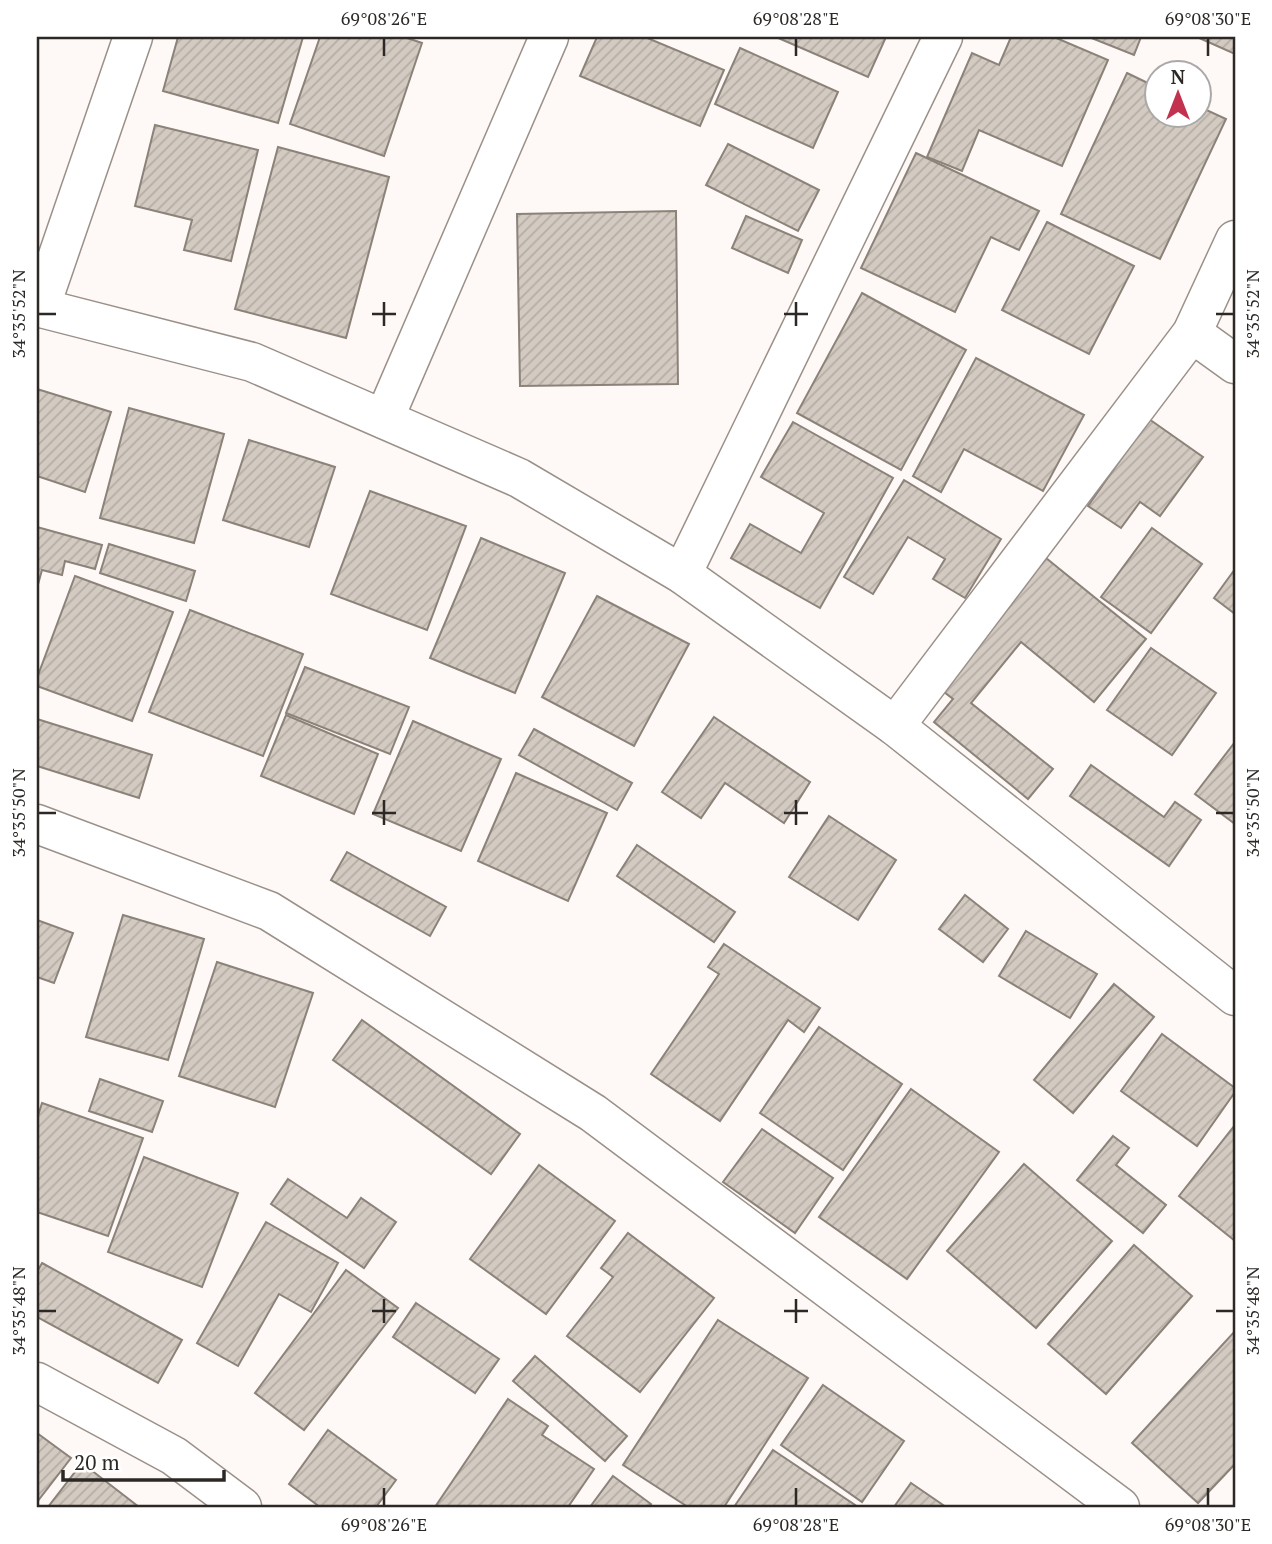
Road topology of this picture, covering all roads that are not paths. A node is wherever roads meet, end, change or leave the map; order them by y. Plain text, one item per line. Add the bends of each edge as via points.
1 (133, 37) edge
2 (549, 37) edge
3 (943, 37) edge
4 (1235, 240) edge
5 (38, 307) edge
6 (1192, 333) junction
7 (1235, 364) edge
8 (384, 419) junction
9 (682, 574) junction
10 (895, 726) junction
11 (37, 824) edge
12 (1235, 996) edge
13 (37, 1382) edge
14 (242, 1507) edge
15 (1120, 1507) edge

1 - 5 street
2 - 8 street
3 - 9 street
4 - 6 street
5 - 8 street via 252,362
6 - 7 street
6 - 10 street
8 - 9 street via 519,478
9 - 10 street
10 - 12 street
11 - 15 street via 269,911 593,1112
13 - 14 street via 174,1456

